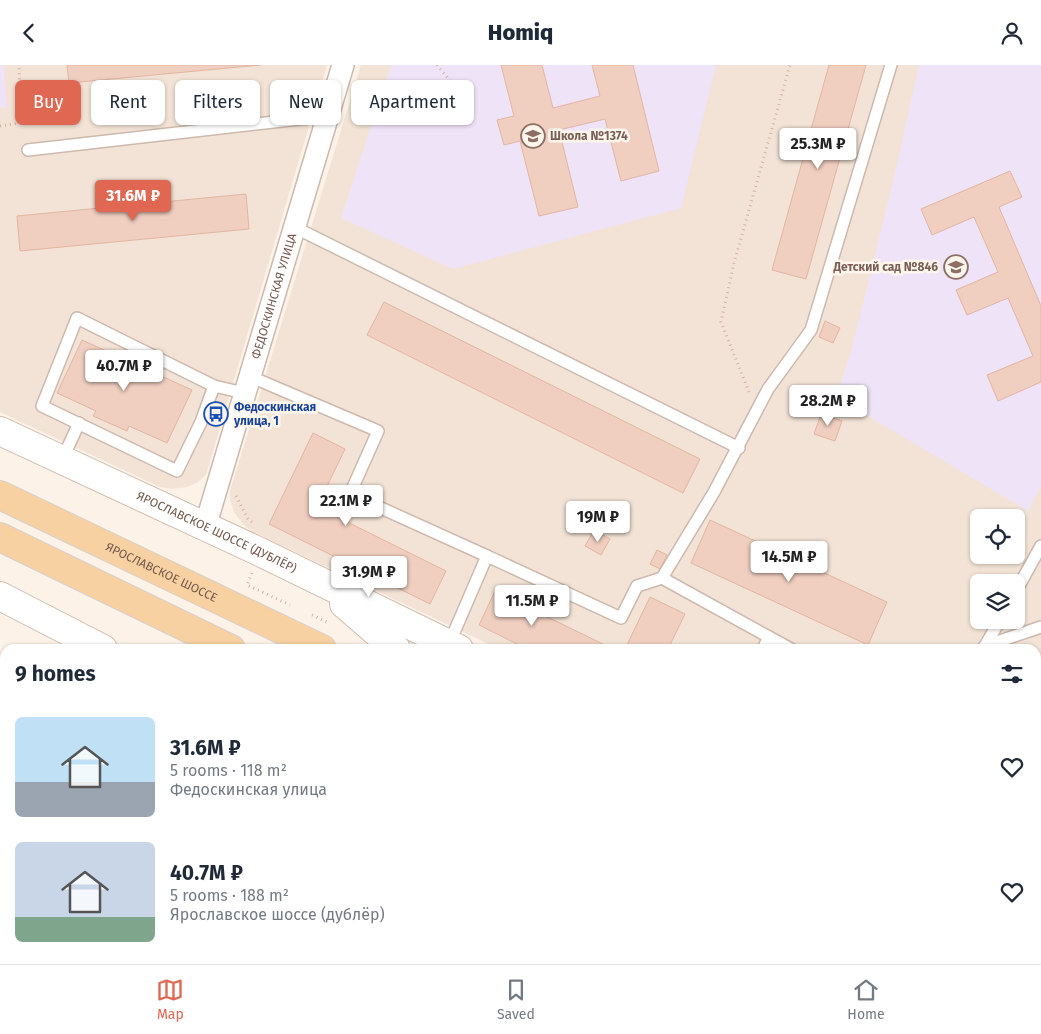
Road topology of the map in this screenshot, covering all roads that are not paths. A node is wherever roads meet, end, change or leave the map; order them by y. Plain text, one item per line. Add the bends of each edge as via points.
1 (343, 65) edge
2 (891, 65) edge
3 (338, 80) edge
4 (270, 122) edge
5 (324, 125) edge
6 (28, 150) dead end
7 (294, 227) junction
8 (247, 384) junction
9 (214, 386) junction
10 (79, 423) junction
11 (0, 431) edge
12 (738, 448) junction
13 (62, 461) junction
14 (0, 495) edge
15 (205, 527) junction
16 (0, 537) edge
17 (1041, 546) edge
18 (487, 556) junction
19 (1025, 575) edge
20 (662, 578) junction
21 (315, 580) junction
22 (0, 595) edge
23 (1041, 627) edge
24 (994, 629) edge
25 (769, 637) junction
26 (93, 644) edge
27 (221, 644) edge
28 (312, 644) edge
29 (390, 644) edge
30 (450, 644) edge
31 (455, 644) edge
32 (766, 644) edge
33 (782, 644) edge
34 (985, 644) edge
35 (992, 644) edge

1 - 3 street, ФЕДОСКИНСКАЯ УЛИЦА
2 - 12 lane via 811,330 768,389
4 - 6 lane
5 - 7 street, ФЕДОСКИНСКАЯ УЛИЦА
7 - 8 street, ФЕДОСКИНСКАЯ УЛИЦА
7 - 12 lane
8 - 9 lane
8 - 15 street, ФЕДОСКИНСКАЯ УЛИЦА
8 - 18 lane via 378,431 350,494
9 - 10 lane via 177,471
9 - 10 lane via 77,319 42,406
10 - 13 lane
11 - 13 street, ЯРОСЛАВСКОЕ ШОССЕ (ДУБЛЁР)
12 - 20 lane
13 - 15 street, ЯРОСЛАВСКОЕ ШОССЕ (ДУБЛЁР)
14 - 28 main road, ЯРОСЛАВСКОЕ ШОССЕ
15 - 21 street, ЯРОСЛАВСКОЕ ШОССЕ (ДУБЛЁР)
16 - 27 main road
17 - 19 lane
18 - 20 lane via 621,618 637,586
18 - 31 lane
20 - 25 lane
21 - 29 street
21 - 30 street, ЯРОСЛАВСКОЕ ШОССЕ (ДУБЛЁР)
22 - 26 street
23 - 35 lane
24 - 34 lane
25 - 32 lane
25 - 33 lane

